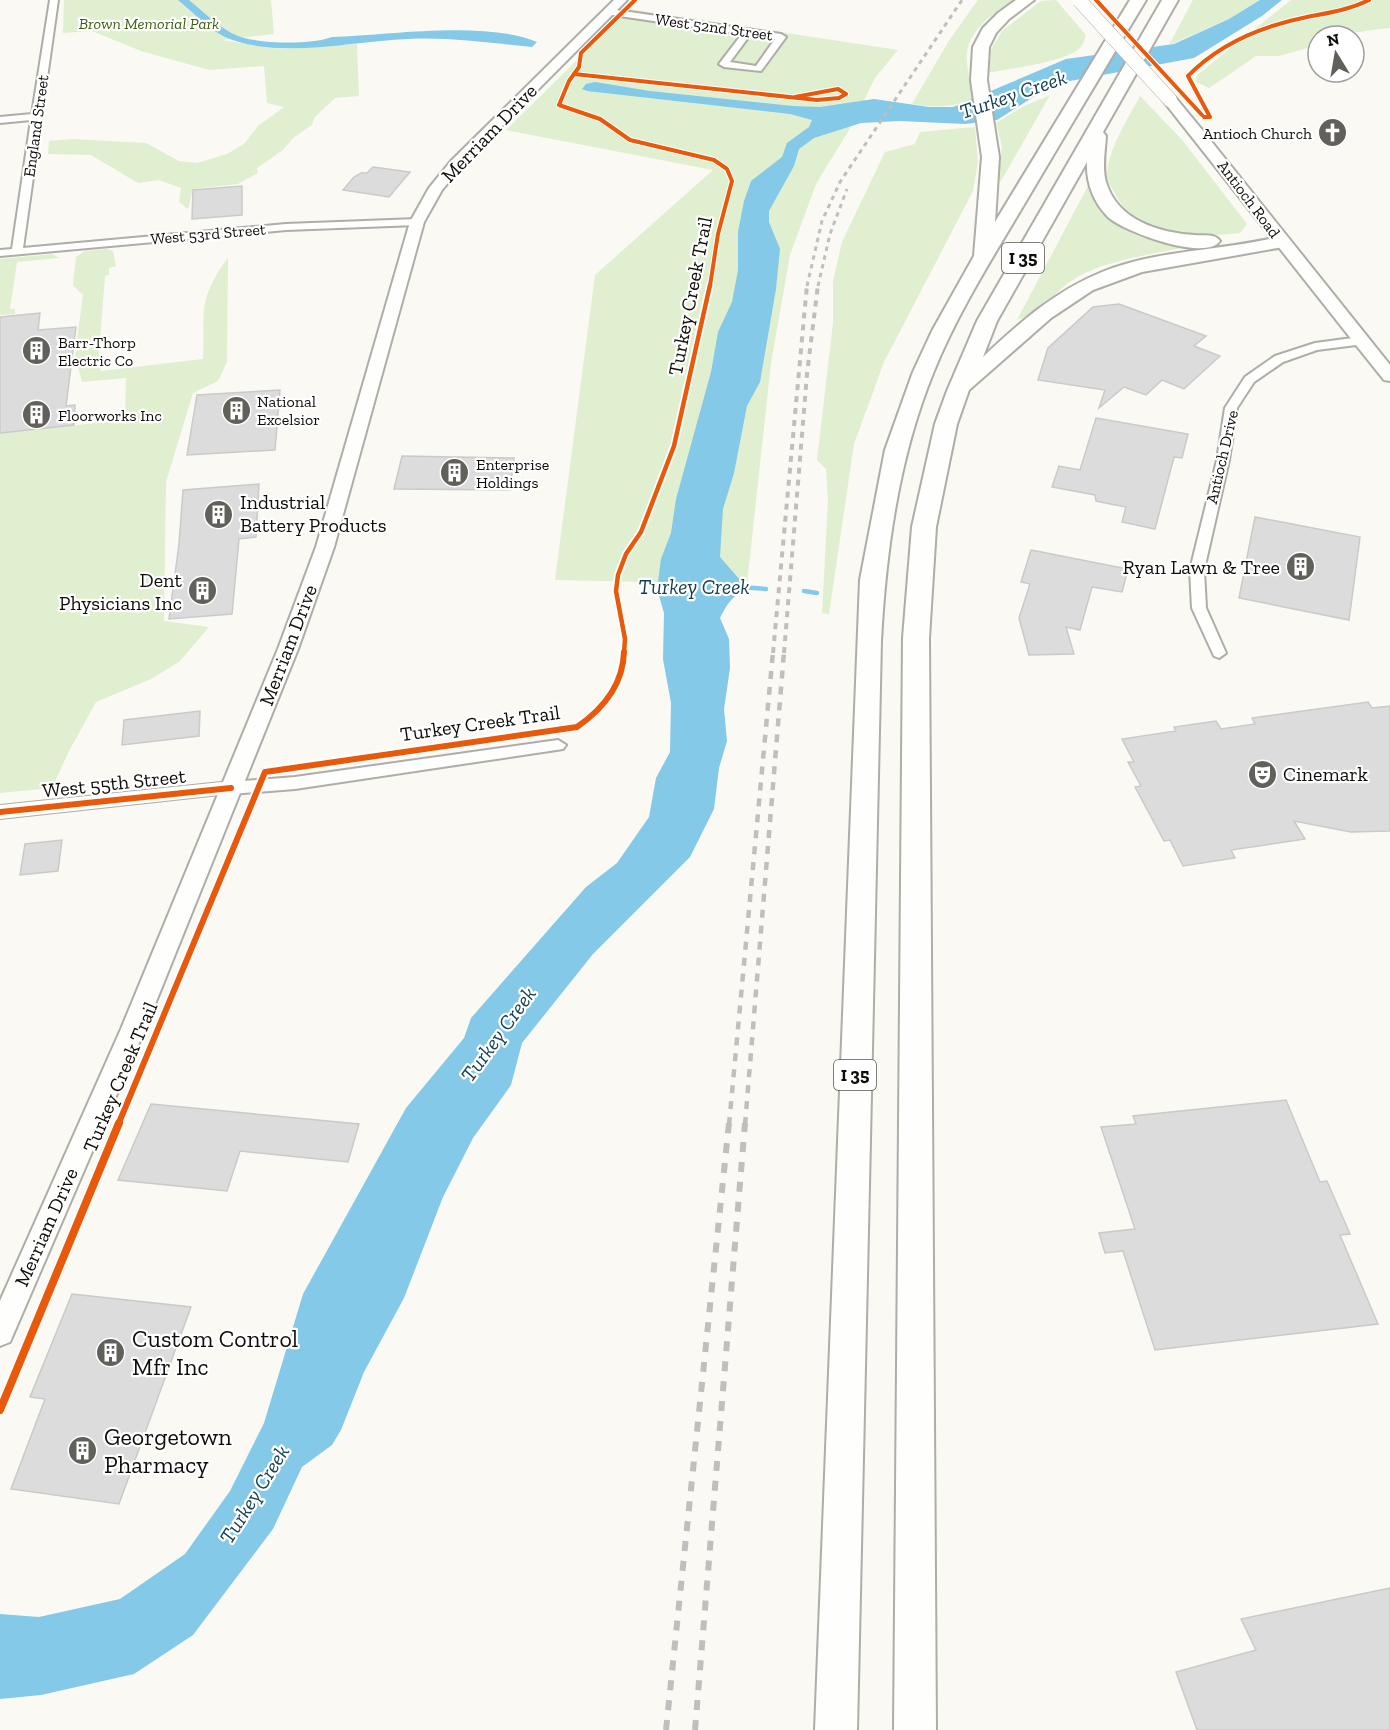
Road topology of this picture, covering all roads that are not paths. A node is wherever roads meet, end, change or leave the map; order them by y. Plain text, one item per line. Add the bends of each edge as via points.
1 (54, 0) edge
2 (621, 0) edge
3 (1026, 0) edge
4 (1079, 0) edge
5 (1138, 0) edge
6 (1170, 0) edge
7 (609, 12) junction
8 (748, 32) junction
9 (37, 117) junction
10 (0, 120) edge
11 (1098, 130) junction
12 (417, 222) junction
13 (1282, 242) junction
14 (17, 252) junction
15 (0, 253) edge
16 (982, 259) junction
17 (1360, 341) junction
18 (1390, 376) edge
19 (958, 391) junction
20 (1219, 652) dead end
21 (558, 745) dead end
22 (231, 789) junction
23 (0, 812) edge
24 (0, 1333) edge
25 (836, 1730) edge
26 (915, 1730) edge

1 - 9 street, England Street
2 - 7 main road, Merriam Drive
3 - 16 highway via 1001,17 979,50 977,69 990,158
4 - 13 main road, Antioch Road, bridge via 1222,161
5 - 16 highway, I 35
6 - 11 highway, I 35 via 1115,93
7 - 8 street, West 52nd Street
7 - 12 main road, Merriam Drive via 456,164 436,188
8 - 8 street, West 52nd Street via 724,64 758,69 781,37
9 - 10 street
9 - 14 street, England Street
11 - 13 highway via 1098,184 1109,205 1128,222 1174,240 1252,238
11 - 19 highway, I 35 via 987,321
12 - 14 street, West 53rd Street via 286,227
12 - 22 main road, Merriam Drive via 325,547
13 - 17 main road, Antioch Road
13 - 19 highway via 1137,267 1089,284 1059,300
14 - 15 street, West 53rd Street
16 - 25 highway, I 35 via 942,331 903,423 872,580
17 - 18 main road, Antioch Road
17 - 20 street, Antioch Drive via 1315,347 1279,360 1249,380 1231,408 1197,570 1199,608
19 - 26 highway, I 35 via 939,452 924,527 916,627
21 - 22 street, West 55th Street
22 - 23 street, West 55th Street
22 - 24 main road, Merriam Drive via 133,1029

